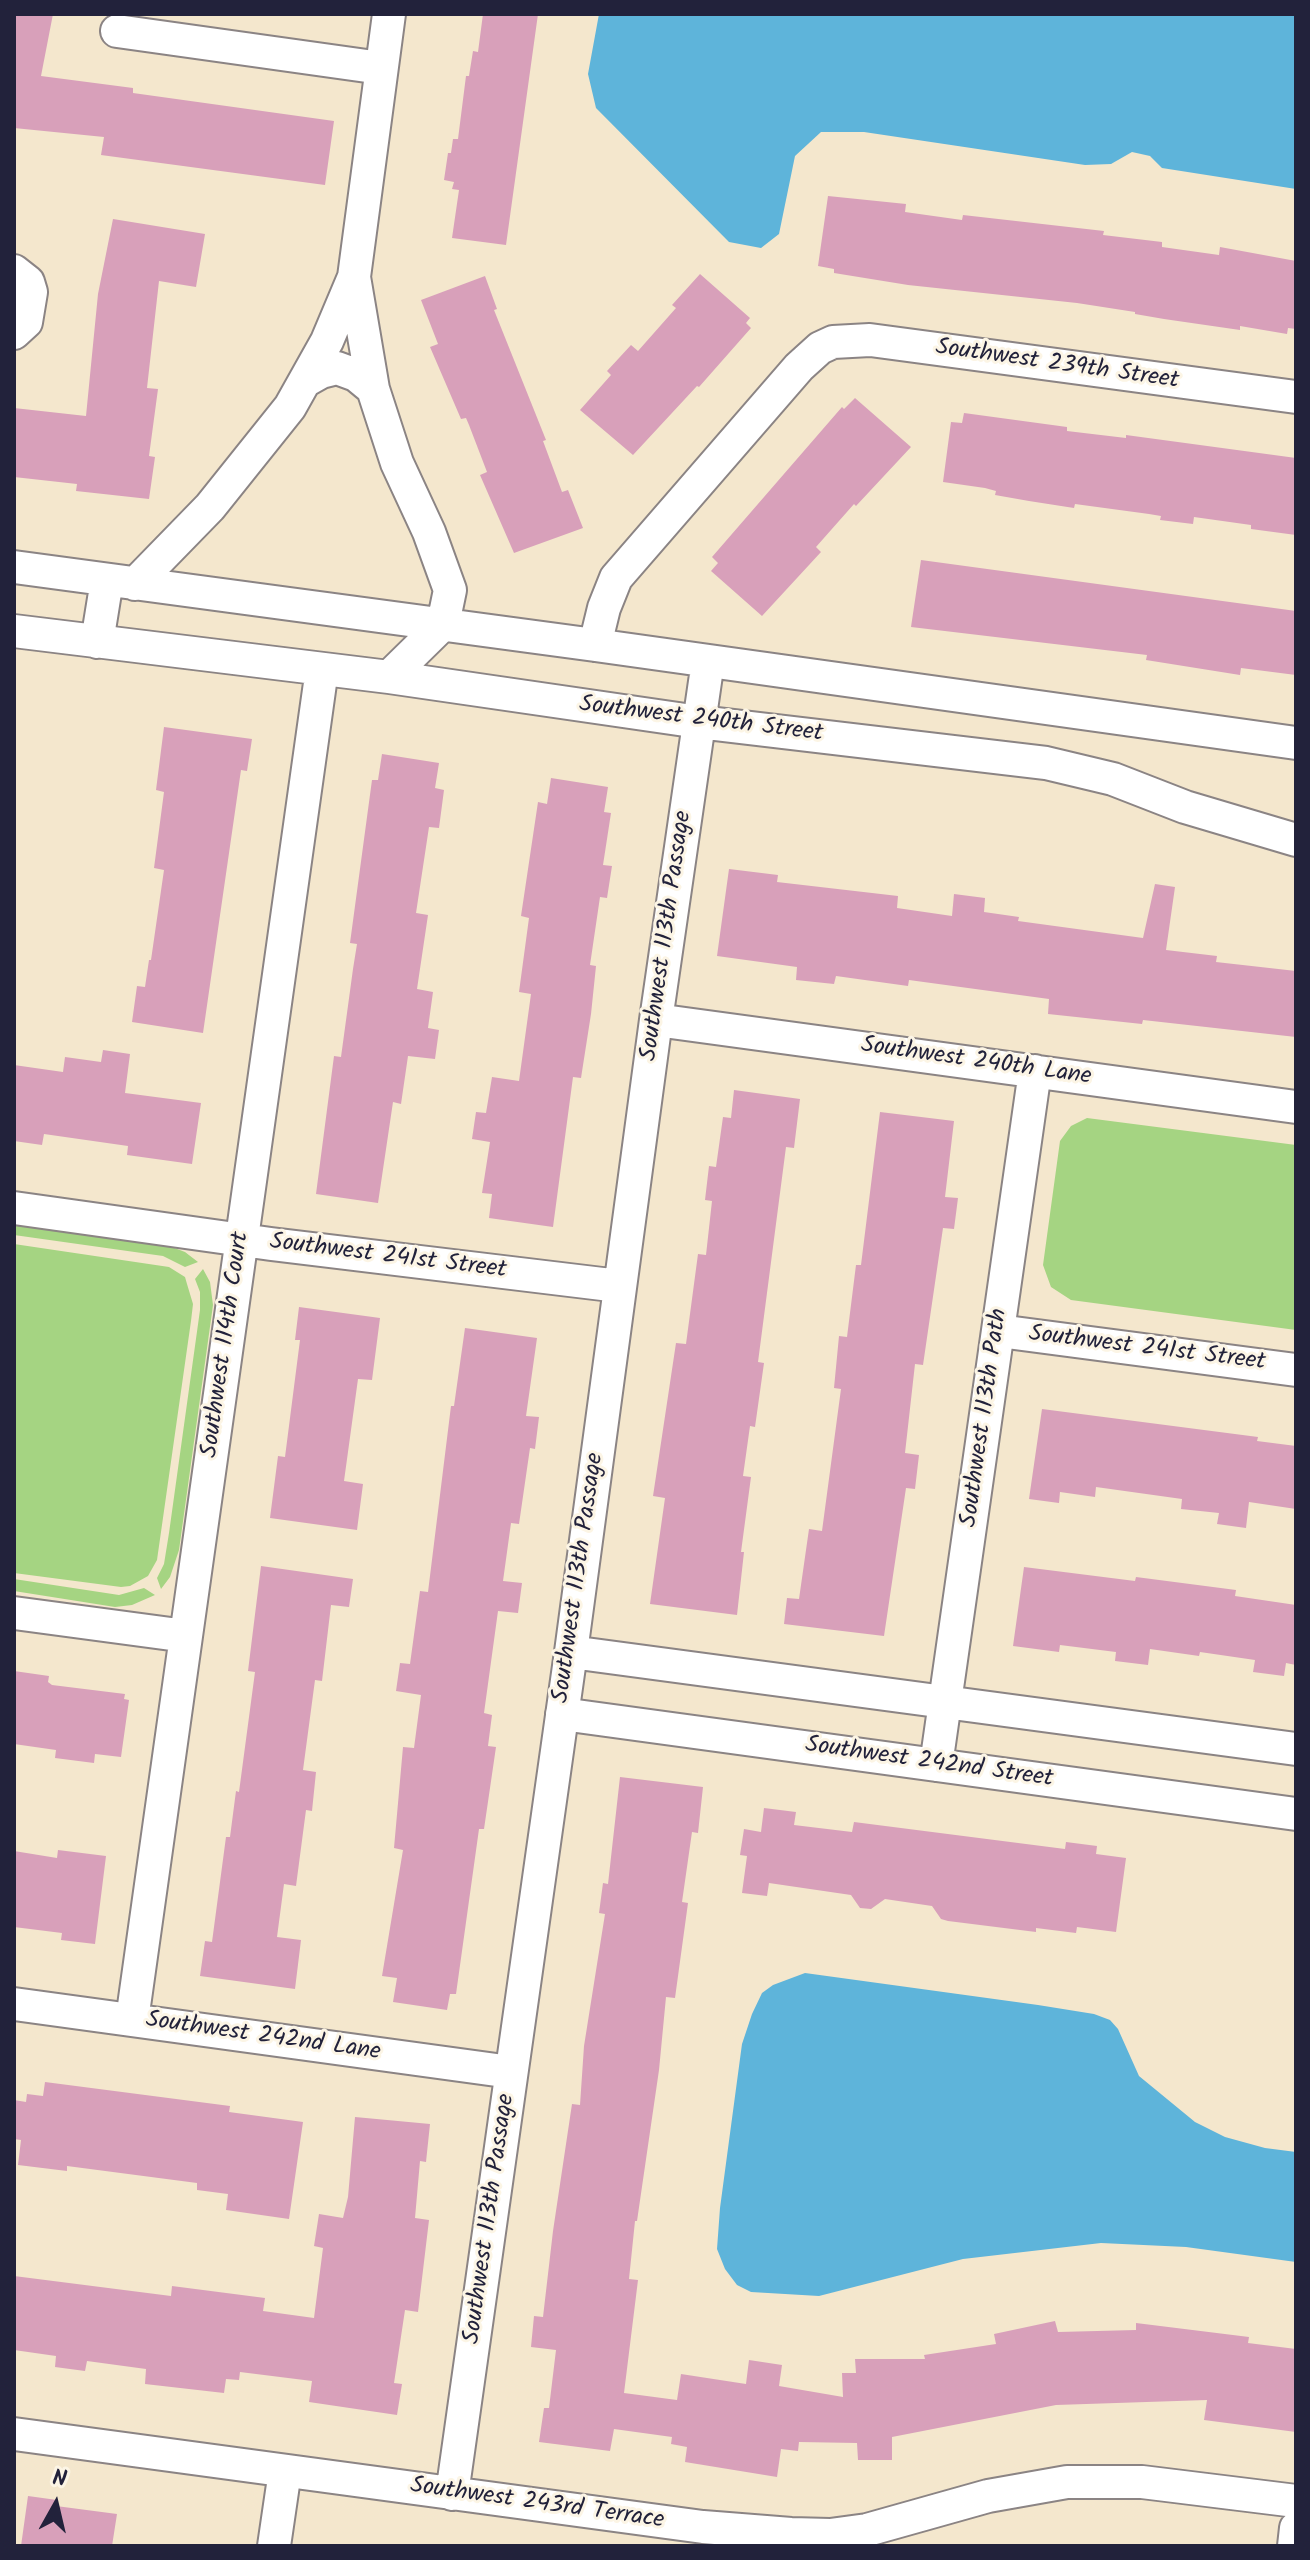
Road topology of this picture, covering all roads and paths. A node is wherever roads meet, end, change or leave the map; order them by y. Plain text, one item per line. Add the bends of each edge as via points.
1 (389, 14) edge
2 (117, 31) dead end
3 (381, 68) junction
4 (14, 271) edge
5 (354, 277) junction
6 (16, 332) edge
7 (305, 381) junction
8 (373, 389) junction
9 (1296, 397) edge
10 (14, 567) edge
11 (121, 582) junction
12 (443, 624) junction
13 (14, 631) edge
14 (97, 642) junction
15 (595, 645) junction
16 (708, 661) junction
17 (322, 669) junction
18 (389, 677) junction
19 (699, 722) junction
20 (1296, 743) edge
21 (1296, 840) edge
22 (656, 1020) junction
23 (1035, 1071) junction
24 (1296, 1107) edge
25 (14, 1208) edge
26 (242, 1240) junction
27 (619, 1286) junction
28 (999, 1331) junction
29 (1296, 1370) edge
30 (14, 1613) edge
31 (186, 1636) junction
32 (571, 1652) junction
33 (946, 1703) junction
34 (562, 1714) junction
35 (1296, 1749) edge
36 (936, 1765) junction
37 (1296, 1814) edge
38 (14, 2004) edge
39 (132, 2020) junction
40 (511, 2072) junction
41 (14, 2434) edge
42 (285, 2471) junction
43 (452, 2494) junction
44 (1296, 2501) edge
45 (1296, 2528) edge
46 (274, 2546) edge
47 (1294, 2546) edge

1 - 3 street
2 - 3 street
3 - 5 street
4 - 6 street via 31,292 26,322
5 - 7 street
5 - 8 street
7 - 8 street via 337,368
7 - 11 street via 210,507
8 - 12 street via 397,463 450,590
9 - 15 street, Southwest 239th Street via 841,340 820,348 799,367 616,578
10 - 11 street
11 - 12 street
11 - 14 street
12 - 15 street
12 - 18 street
13 - 14 street, Southwest 240th Street
14 - 17 street, Southwest 240th Street
15 - 16 street
16 - 19 street, Southwest 113th Passage
16 - 20 street
17 - 18 street, Southwest 240th Street
17 - 26 street, Southwest 114th Court
18 - 19 street, Southwest 240th Street
19 - 21 street, Southwest 240th Street via 1074,768
19 - 22 street, Southwest 113th Passage
22 - 23 street, Southwest 240th Lane
22 - 27 street, Southwest 113th Passage
23 - 24 street, Southwest 240th Lane
23 - 28 street, Southwest 113th Path
25 - 26 street, Southwest 241st Street
26 - 27 street, Southwest 241st Street
26 - 31 street, Southwest 114th Court
27 - 32 street, Southwest 113th Passage
28 - 29 street, Southwest 241st Street
28 - 33 street, Southwest 113th Path
30 - 31 street
31 - 39 street, Southwest 114th Court
32 - 33 street
32 - 34 street, Southwest 113th Passage
33 - 35 street
33 - 36 street, Southwest 113th Path
34 - 36 street, Southwest 242nd Street
34 - 40 street, Southwest 113th Passage
36 - 37 street, Southwest 242nd Street
38 - 39 street, Southwest 242nd Lane
39 - 40 street, Southwest 242nd Lane
40 - 43 street, Southwest 113th Passage
41 - 42 street, Southwest 243rd Terrace
42 - 43 street, Southwest 243rd Terrace
42 - 46 street
43 - 44 street, Southwest 243rd Terrace via 703,2527 830,2535 906,2521 1024,2487 1067,2482 1142,2482
45 - 47 street

